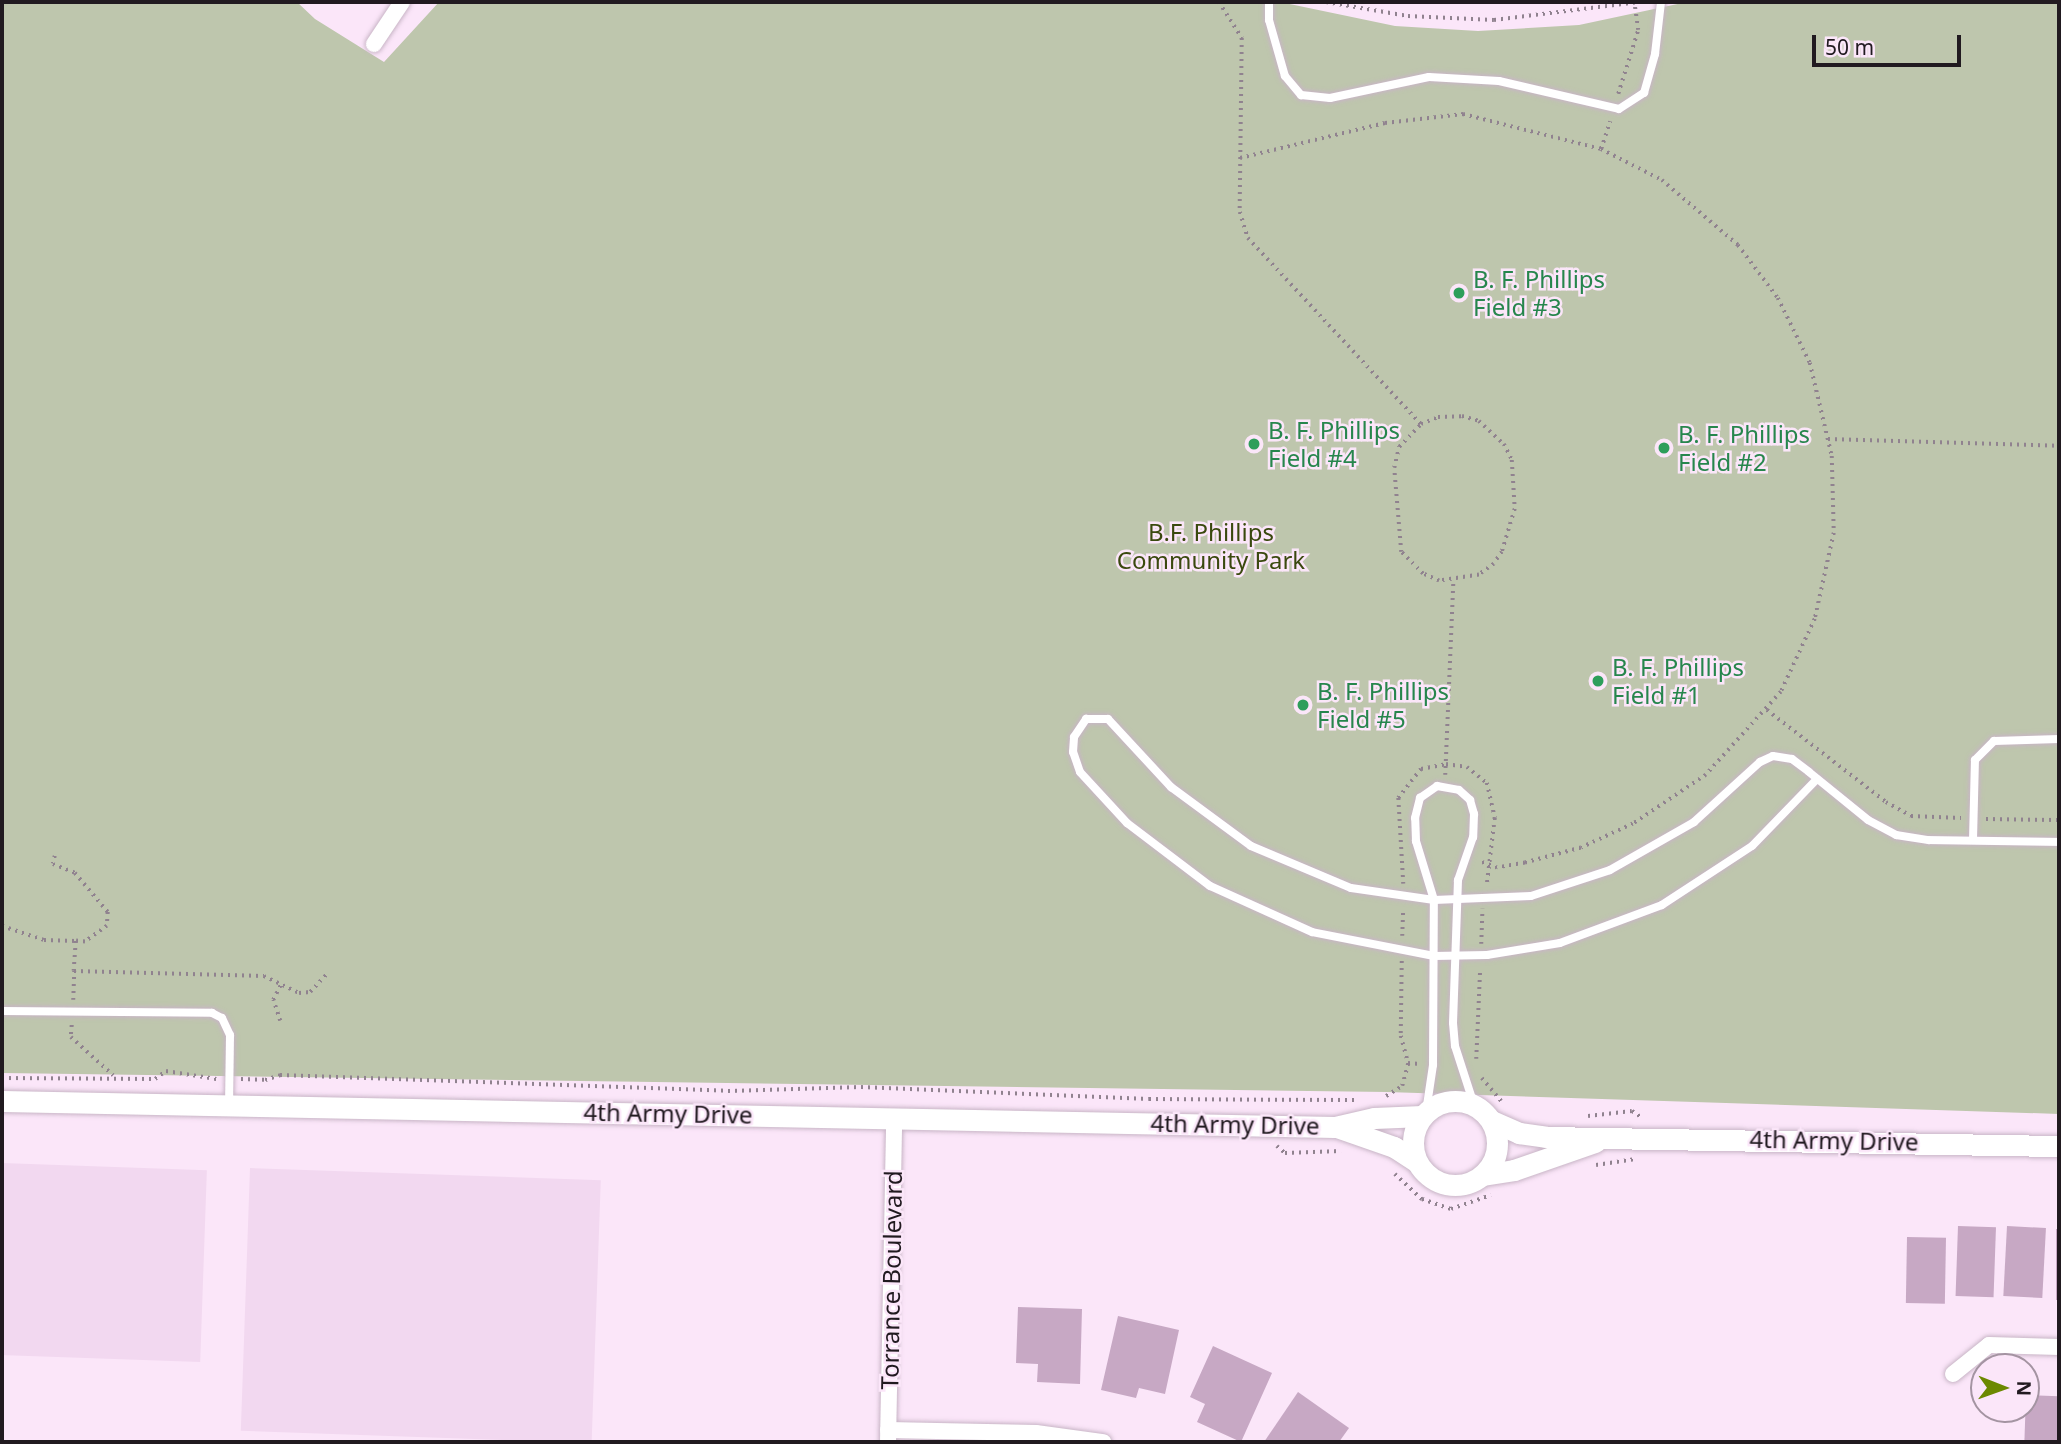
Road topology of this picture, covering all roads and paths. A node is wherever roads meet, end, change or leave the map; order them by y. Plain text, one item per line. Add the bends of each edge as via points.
1 (402, 2) edge
2 (1219, 2) edge
3 (1269, 2) edge
4 (1325, 2) edge
5 (1636, 2) edge
6 (1661, 2) edge
7 (374, 44) dead end
8 (1614, 107) junction
9 (1601, 149) junction
10 (1240, 158) junction
11 (1420, 424) junction
12 (1828, 439) junction
13 (2059, 446) edge
14 (1453, 581) junction
15 (1767, 710) junction
16 (2059, 739) edge
17 (1817, 779) junction
18 (1444, 785) junction
19 (1974, 819) junction
20 (2059, 820) edge
21 (1973, 840) junction
22 (2059, 842) edge
23 (55, 856) dead end
24 (1467, 857) junction
25 (1434, 900) junction
26 (1457, 900) junction
27 (2, 926) edge
28 (76, 942) junction
29 (1434, 956) junction
30 (1455, 956) junction
31 (74, 971) junction
32 (326, 975) dead end
33 (281, 984) junction
34 (2, 1011) edge
35 (73, 1011) junction
36 (280, 1021) dead end
37 (114, 1076) junction
38 (2, 1078) edge
39 (229, 1078) junction
40 (1149, 1099) dead end
41 (2, 1101) edge
42 (229, 1105) junction
43 (1474, 1105) junction
44 (1424, 1114) junction
45 (894, 1117) junction
46 (1492, 1121) junction
47 (1335, 1126) junction
48 (1608, 1137) junction
49 (2059, 1146) edge
50 (1344, 1151) dead end
51 (1285, 1153) dead end
52 (1417, 1162) junction
53 (1632, 1162) dead end
54 (1588, 1166) dead end
55 (1393, 1172) dead end
56 (1488, 1185) junction
57 (2059, 1347) edge
58 (1953, 1374) dead end
59 (888, 1436) edge
60 (1104, 1442) edge

1 - 7 street
2 - 10 path via 1242,38
3 - 8 lane via 1269,20 1285,76 1301,95 1330,99 1429,78 1499,81
4 - 5 path via 1408,16 1494,20
5 - 8 path via 1638,30
6 - 8 lane via 1655,54 1644,93 1632,104
8 - 9 path
9 - 10 path via 1464,114 1385,123
9 - 12 path via 1689,199 1759,270 1795,327 1810,363
10 - 11 path via 1240,212 1248,238
11 - 14 path via 1399,447 1394,468 1396,533 1401,552 1423,574
11 - 14 path via 1438,416 1479,421 1495,433 1512,460 1515,509 1502,552 1479,575
12 - 13 path
12 - 15 path via 1835,501 1829,563 1800,657
14 - 18 path
15 - 19 path via 1911,816
15 - 24 path via 1706,775 1622,830 1553,857 1497,868
16 - 19 lane via 1994,741 1975,760
17 - 21 lane via 1886,831 1914,839
17 - 26 lane via 1787,757 1766,758 1705,815 1625,864 1531,896
17 - 30 lane via 1752,846 1662,905 1560,943
18 - 24 lane via 1459,790 1472,807 1474,831
18 - 25 lane via 1424,793 1415,810 1416,841
19 - 20 path
19 - 21 lane
21 - 22 lane
23 - 28 path via 53,864 75,873 108,912 107,926 85,942
24 - 26 lane via 1458,875
25 - 26 lane
25 - 29 lane
25 - 29 lane via 1351,888 1251,846 1181,796 1108,719 1086,719 1073,737 1080,772 1102,798 1153,846 1210,886 1312,932
26 - 30 lane
27 - 28 path via 44,940
28 - 31 path
29 - 30 lane
29 - 44 lane via 1433,1065
30 - 43 lane via 1455,1046
31 - 33 path via 241,974
31 - 35 path
32 - 33 path via 310,992 299,993
33 - 36 path via 274,1000
34 - 35 lane
35 - 37 path via 71,1037
35 - 39 lane via 212,1013 222,1018 230,1035
37 - 38 path
37 - 39 path via 155,1079 166,1071 201,1080
39 - 40 path via 265,1080 280,1074 728,1091 861,1087
39 - 42 lane
41 - 42 street, 4th Army Drive
42 - 45 street, 4th Army Drive
43 - 44 street, 4th Army Drive via 1449,1101
43 - 46 street, 4th Army Drive
44 - 47 street, 4th Army Drive
44 - 52 street via 1414,1130
45 - 47 street, 4th Army Drive
45 - 59 street, Torrance Boulevard
46 - 48 street, 4th Army Drive via 1535,1135
46 - 56 street via 1498,1144
47 - 52 street, 4th Army Drive via 1384,1143
48 - 49 street, 4th Army Drive
48 - 56 street, 4th Army Drive via 1514,1170
50 - 51 path
52 - 56 street, 4th Army Drive via 1424,1172 1447,1185
53 - 54 path
55 - 56 path via 1422,1199 1451,1209
57 - 58 street via 1989,1345
59 - 60 street via 1036,1433

